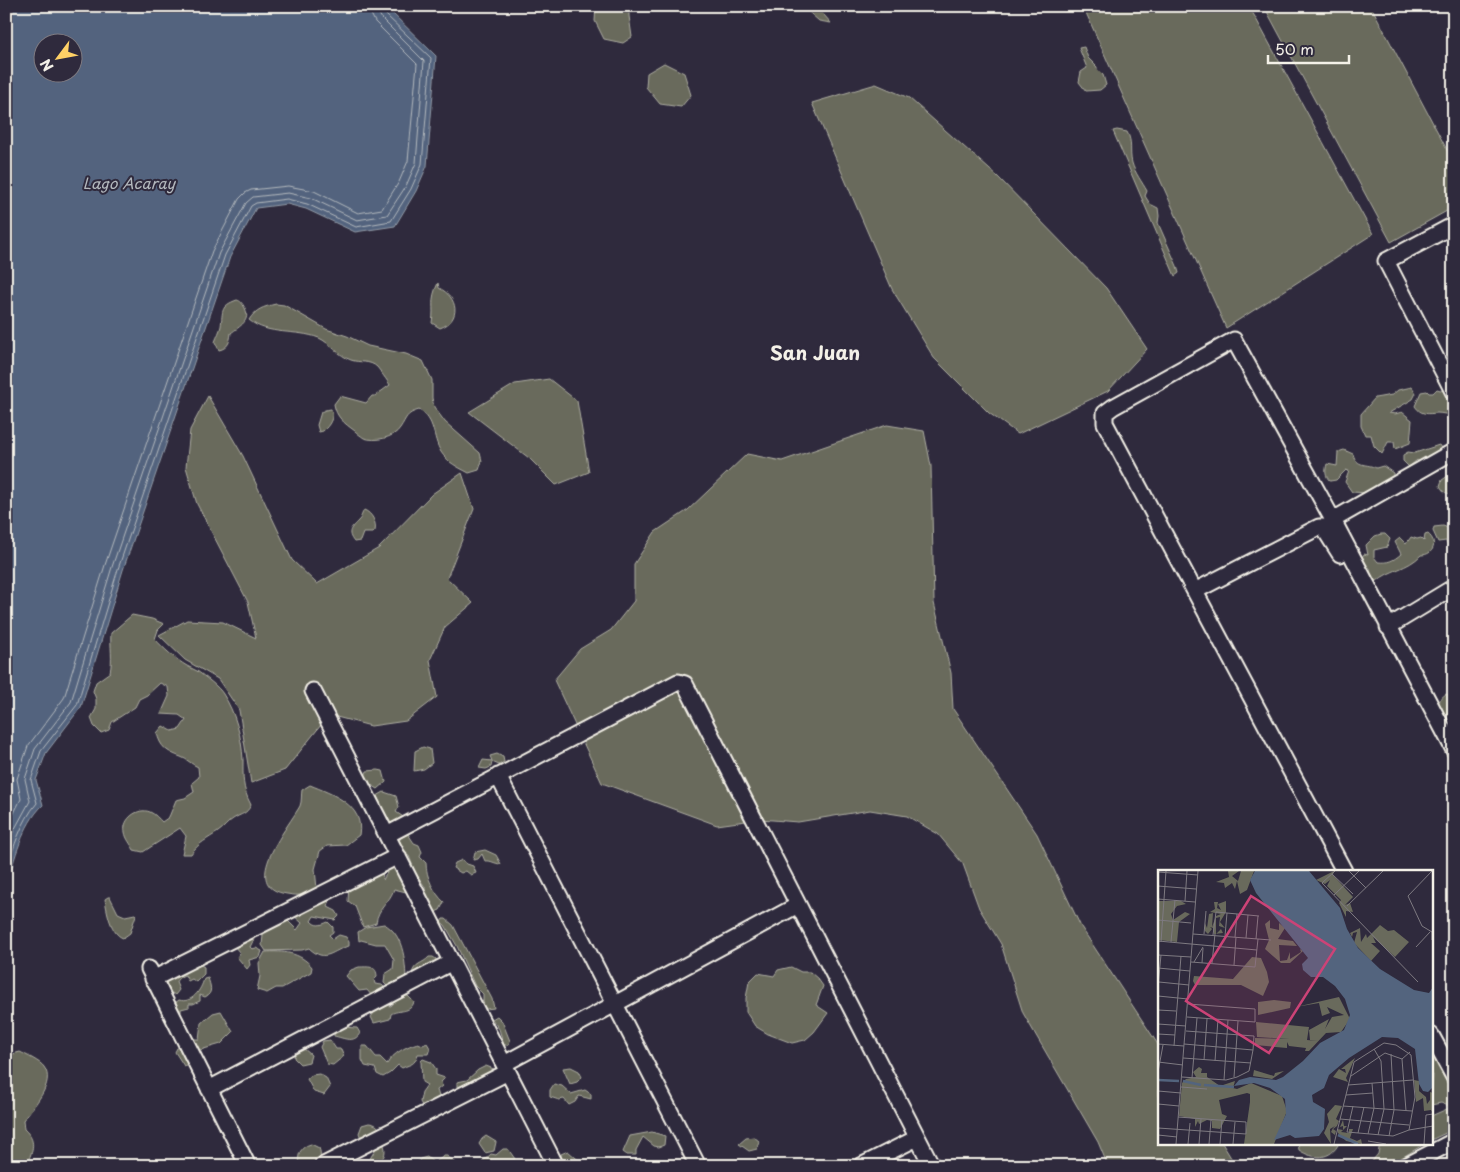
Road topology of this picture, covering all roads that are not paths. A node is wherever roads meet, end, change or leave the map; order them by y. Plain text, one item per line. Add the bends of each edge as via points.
1 (1454, 225) edge
2 (1454, 393) edge
3 (1454, 451) edge
4 (1333, 520) junction
5 (1454, 587) edge
6 (1195, 591) junction
7 (1375, 602) junction
8 (1388, 627) junction
9 (313, 692) dead end
10 (1449, 730) edge
11 (1454, 750) edge
12 (498, 776) junction
13 (387, 835) junction
14 (398, 856) junction
15 (1343, 870) edge
16 (798, 905) junction
17 (452, 962) junction
18 (615, 1004) junction
19 (1432, 1037) edge
20 (506, 1068) junction
21 (1454, 1077) edge
22 (209, 1089) junction
23 (917, 1138) junction
24 (1454, 1141) edge
25 (1425, 1161) edge
26 (248, 1166) edge
27 (322, 1166) edge
28 (556, 1166) edge
29 (698, 1166) edge
30 (862, 1166) edge
31 (932, 1166) edge
32 (1406, 1166) edge

1 - 2 street via 1386,261
3 - 4 street
4 - 6 street via 1234,340 1105,413 1105,423
4 - 7 street
5 - 8 street
6 - 7 street via 1323,527 1366,597
6 - 15 street
7 - 8 street
8 - 10 street
9 - 13 street
10 - 11 street
12 - 13 street
12 - 16 street via 678,682 685,684
12 - 18 street
13 - 14 street
14 - 17 street
14 - 22 street via 151,974
16 - 18 street
16 - 23 street
17 - 20 street
17 - 22 street
18 - 20 street
18 - 29 street
19 - 21 street
20 - 27 street
20 - 28 street
22 - 26 street
23 - 30 street
23 - 31 street
24 - 25 street
25 - 32 street

